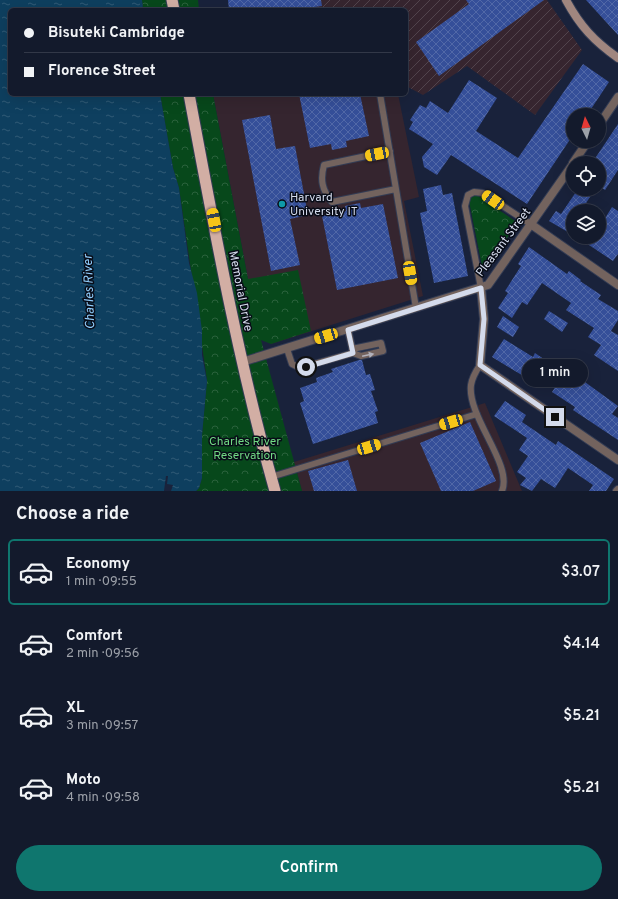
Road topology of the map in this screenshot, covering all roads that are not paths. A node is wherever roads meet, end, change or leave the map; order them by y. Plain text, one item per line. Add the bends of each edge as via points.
1 (566, 0) edge
2 (618, 58) edge
3 (189, 96) edge
4 (380, 96) edge
5 (618, 97) edge
6 (606, 115) edge
7 (390, 151) junction
8 (566, 174) edge
9 (396, 189) junction
10 (532, 225) junction
11 (617, 281) edge
12 (481, 288) junction
13 (416, 308) junction
14 (348, 330) junction
15 (287, 348) junction
16 (353, 351) junction
17 (242, 362) junction
18 (480, 365) junction
19 (477, 414) junction
20 (618, 460) edge
21 (271, 477) junction
22 (275, 491) edge
23 (502, 491) edge

1 - 2 main road via 577,20 598,44
3 - 17 highway, Memorial Drive
4 - 7 lane
5 - 6 street
7 - 9 lane
7 - 9 lane via 324,165 322,185 332,202
8 - 10 street, Pleasant Street
9 - 13 lane
10 - 11 street
10 - 12 street, Pleasant Street via 492,281
10 - 12 lane via 483,193 474,192 468,195 465,206
12 - 13 street
12 - 18 street, Pleasant Street via 484,319
13 - 14 street
14 - 15 street
14 - 16 lane
15 - 16 lane via 292,364 300,368
15 - 17 street
16 -> 16 lane via 361,356 383,351 380,343
17 - 21 highway, Memorial Drive
18 - 19 lane via 471,385
18 - 20 street
19 - 21 lane
19 - 23 lane via 504,476
21 - 22 highway, Memorial Drive

